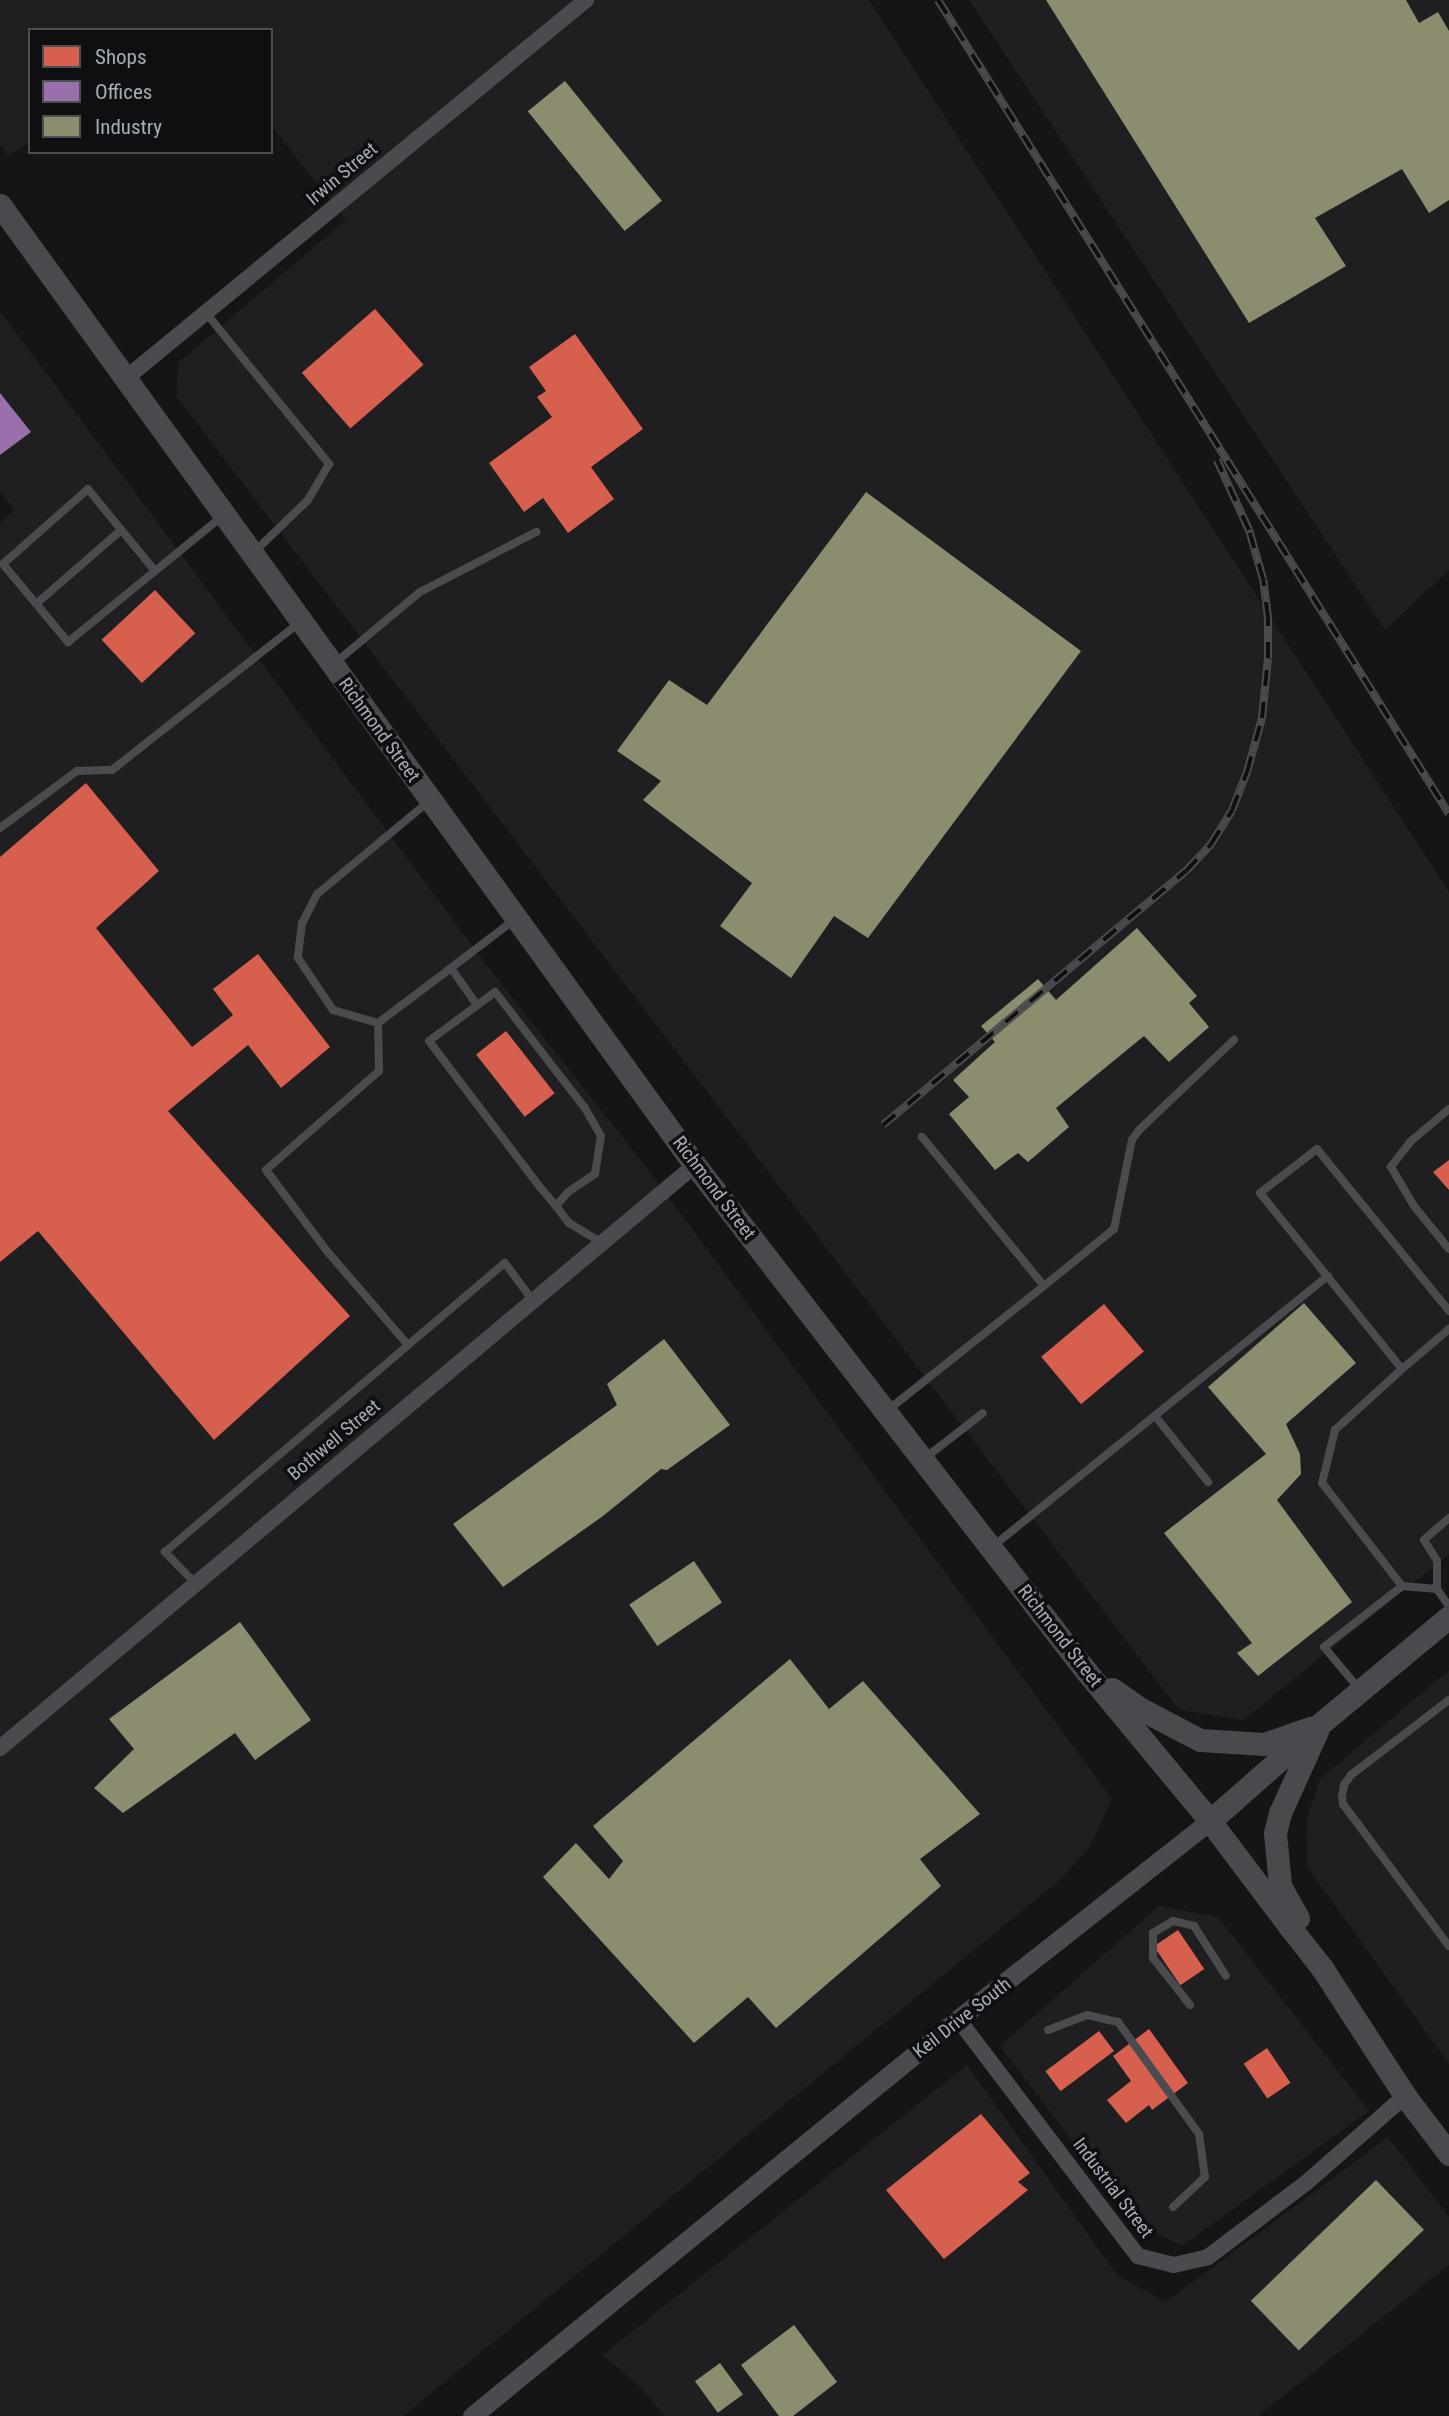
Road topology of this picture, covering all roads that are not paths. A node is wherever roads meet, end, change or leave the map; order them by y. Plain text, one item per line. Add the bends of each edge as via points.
1 (586, 0) edge
2 (0, 205) edge
3 (206, 313) junction
4 (125, 379) junction
5 (223, 515) junction
6 (121, 530) junction
7 (536, 532) dead end
8 (252, 554) junction
9 (155, 571) junction
10 (36, 604) junction
11 (301, 621) junction
12 (332, 665) junction
13 (430, 800) junction
14 (0, 828) edge
15 (516, 918) junction
16 (451, 968) junction
17 (477, 1005) junction
18 (378, 1023) junction
19 (1234, 1040) dead end
20 (1449, 1109) edge
21 (922, 1137) dead end
22 (695, 1165) junction
23 (556, 1206) junction
24 (602, 1243) junction
25 (1449, 1249) edge
26 (1328, 1276) junction
27 (1044, 1286) junction
28 (533, 1301) junction
29 (1449, 1311) edge
30 (1449, 1329) edge
31 (408, 1345) junction
32 (1402, 1369) junction
33 (887, 1411) junction
34 (983, 1413) dead end
35 (1155, 1416) junction
36 (924, 1459) junction
37 (1208, 1482) dead end
38 (1449, 1518) edge
39 (992, 1548) junction
40 (196, 1584) junction
41 (1402, 1586) junction
42 (1437, 1590) junction
43 (1449, 1606) edge
44 (1449, 1617) edge
45 (1086, 1671) junction
46 (1361, 1691) junction
47 (1449, 1700) edge
48 (1320, 1724) junction
49 (0, 1748) edge
50 (1210, 1821) junction
51 (1449, 1946) edge
52 (1322, 1968) junction
53 (1226, 1976) dead end
54 (1189, 2005) dead end
55 (958, 2019) junction
56 (1048, 2030) dead end
57 (1405, 2096) junction
58 (1449, 2154) edge
59 (1172, 2207) dead end
60 (472, 2416) edge

1 - 3 street, Irwin Street
2 - 4 main road, Richmond Street
3 - 4 street, Irwin Street
3 - 8 lane via 329,464 307,500
4 - 5 main road, Richmond Street
5 - 8 main road, Richmond Street
5 - 9 lane
6 - 9 lane
6 - 10 lane
6 - 10 lane via 88,489 3,564
7 - 12 lane via 420,592
8 - 11 main road, Richmond Street
9 - 10 lane via 68,642
11 - 12 main road, Richmond Street
11 - 14 lane via 112,770 77,771
12 - 13 main road, Richmond Street
13 - 15 main road, Richmond Street
13 - 18 lane via 317,894 302,923 298,958 333,1010
15 - 16 lane
15 - 22 main road, Richmond Street
16 - 17 lane
16 - 18 lane
17 - 23 lane via 429,1041
17 - 23 lane via 495,992 584,1107 601,1136 595,1174
18 - 31 lane via 379,1071 266,1170 326,1250
19 - 27 lane via 1132,1140 1114,1229
20 - 25 lane via 1411,1141 1391,1167 1414,1206
21 - 27 lane
22 - 24 street, Bothwell Street
22 - 33 main road, Richmond Street
23 - 24 lane via 569,1223
24 - 28 street, Bothwell Street
26 - 29 lane via 1260,1193 1317,1149
26 - 32 lane
26 - 35 lane
27 - 33 lane
28 - 31 lane via 505,1263
28 - 40 street, Bothwell Street
30 - 32 lane
31 - 40 lane via 165,1552
32 - 41 lane via 1335,1430 1322,1483
33 - 36 main road, Richmond Street
34 - 36 lane
35 - 37 lane
35 - 39 lane
36 - 39 main road, Richmond Street
38 - 42 lane via 1424,1540 1437,1561
39 - 45 main road, Richmond Street
40 - 49 street, Bothwell Street
41 - 42 lane
41 - 46 lane via 1324,1647
42 - 43 lane
44 - 46 main road, Keil Drive South
45 - 48 main road via 1139,1708 1200,1740 1264,1744
45 - 50 main road, Richmond Street
46 - 48 main road, Keil Drive South
47 - 51 lane via 1351,1775 1342,1796 1343,1804
48 - 50 main road, Keil Drive South
48 - 52 main road via 1275,1833 1279,1885
50 - 52 main road, Richmond Street
50 - 55 street, Keil Drive South
52 - 57 main road, Richmond Street
53 - 54 lane via 1194,1926 1173,1921 1153,1933 1153,1958
55 - 57 street, Industrial Street via 1138,2256 1174,2265 1208,2257 1306,2182
55 - 60 street, Keil Drive South
56 - 59 lane via 1087,2015 1118,2022 1199,2134 1205,2177
57 - 58 main road, Richmond Street

